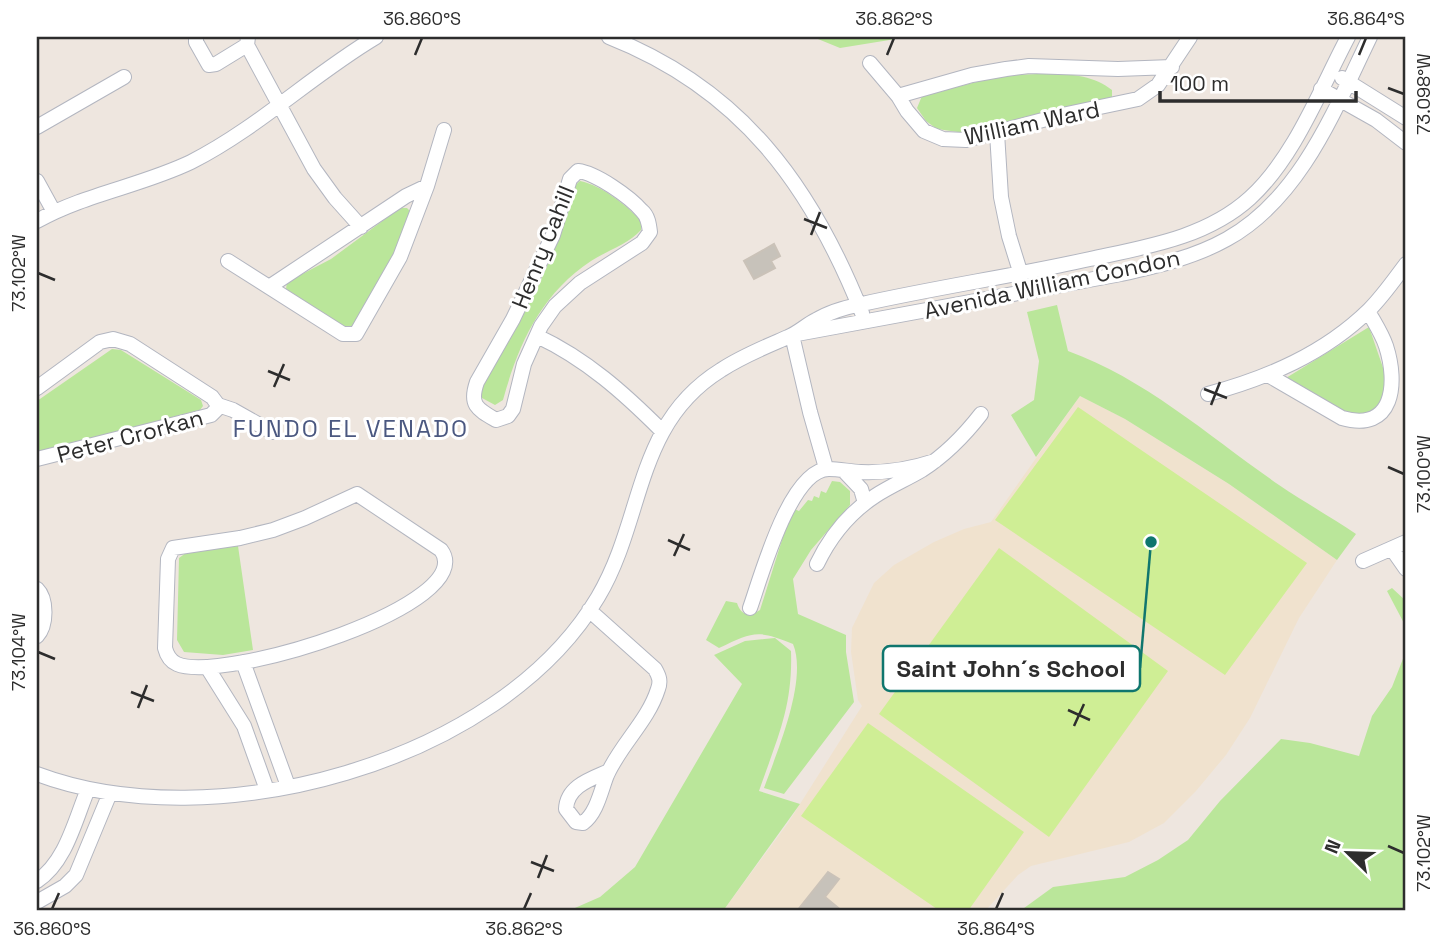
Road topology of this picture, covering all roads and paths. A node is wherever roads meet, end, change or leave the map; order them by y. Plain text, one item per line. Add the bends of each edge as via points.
1 (196, 37) edge
2 (376, 37) edge
3 (609, 37) edge
4 (1190, 37) edge
5 (1348, 37) edge
6 (1370, 37) edge
7 (247, 41) edge
8 (870, 63) dead end
9 (1172, 66) junction
10 (1330, 71) junction
11 (124, 77) dead end
12 (1348, 81) junction
13 (1321, 89) junction
14 (898, 96) junction
15 (1339, 98) junction
16 (279, 105) junction
17 (1406, 118) edge
18 (37, 127) edge
19 (444, 130) dead end
20 (997, 133) junction
21 (1406, 143) edge
22 (37, 181) edge
23 (427, 186) junction
24 (54, 212) junction
25 (37, 221) edge
26 (361, 227) junction
27 (228, 261) dead end
28 (1406, 264) edge
29 (1021, 274) junction
30 (269, 287) junction
31 (1027, 292) junction
32 (859, 304) junction
33 (1368, 311) junction
34 (866, 323) junction
35 (792, 335) junction
36 (537, 336) junction
37 (1268, 375) junction
38 (37, 388) edge
39 (1208, 394) dead end
40 (218, 405) junction
41 (981, 414) dead end
42 (662, 431) junction
43 (272, 432) dead end
44 (37, 459) edge
45 (935, 461) junction
46 (826, 468) junction
47 (844, 471) junction
48 (865, 503) junction
49 (1406, 541) edge
50 (1392, 549) junction
51 (1363, 561) dead end
52 (817, 564) dead end
53 (1406, 569) edge
54 (37, 589) edge
55 (750, 608) dead end
56 (589, 610) junction
57 (37, 636) edge
58 (243, 662) junction
59 (207, 667) junction
60 (609, 771) dead end
61 (37, 775) edge
62 (288, 786) junction
63 (88, 789) junction
64 (267, 790) junction
65 (110, 793) junction
66 (37, 881) edge
67 (37, 902) edge

1 - 7 street via 209,65
2 - 16 street
3 - 32 street via 702,87 773,152 810,206
4 - 9 street, William Ward
5 - 10 street, Avenida William Condon
6 - 12 street, Avenida William Condon
7 - 16 street
8 - 14 street, William Ward
9 - 14 street, William Ward via 1029,66 972,75
9 - 20 street, William Ward via 1158,85 1138,99
10 - 12 street
10 - 13 street, Avenida William Condon
11 - 18 street
12 - 15 street, Avenida William Condon
12 - 17 street
13 - 15 street
13 - 29 street, Avenida William Condon via 1274,172 1224,218 1158,244
14 - 20 street, William Ward via 932,136 966,140
15 - 21 street
15 - 31 street, Avenida William Condon via 1286,190 1239,232 1170,262
16 - 24 street via 190,162
16 - 26 street via 318,175
19 - 23 street
20 - 29 street via 1001,197
22 - 24 street
23 - 26 street
23 - 30 street via 400,257 356,334 343,334
24 - 25 street
26 - 30 street
27 - 30 street
28 - 33 street
29 - 31 street
29 - 32 street, Avenida William Condon
31 - 34 street, Avenida William Condon
32 - 34 street
32 - 35 street, Avenida William Condon via 819,318
33 - 37 street via 1335,338
33 - 37 street via 1391,365 1392,393 1381,413 1365,421 1342,418
34 - 35 street, Avenida William Condon
35 - 42 street, Avenida William Condon via 710,377 688,396
35 - 46 street
36 - 36 street, Henry Cahill via 555,306 580,283 642,243 650,232 643,212 585,172 578,171 570,179 553,234 477,382 472,398 479,410 496,419 509,416
36 - 42 street, Henry Cahill via 561,347 621,390
37 - 39 street
38 - 40 street, Peter Crorkan via 100,342 119,339
40 - 43 street, Peter Crorkan
40 - 44 street, Peter Crorkan via 211,415
41 - 45 street
42 - 56 street, Avenida William Condon via 623,542
45 - 47 street via 896,471
45 - 48 street
46 - 47 street
46 - 55 street via 807,482 786,509
47 - 48 street via 861,489
48 - 52 street via 832,537
49 - 50 street
50 - 51 street
50 - 53 street
54 - 57 street via 44,604 43,626
56 - 60 street via 655,669 660,682 644,718
56 - 62 street, Avenida William Condon via 533,673 469,719 391,758
58 - 59 street
58 - 59 street via 324,642 383,618 433,584 445,568 445,555 357,494 273,530 178,546 168,559 165,648 170,660 179,665
58 - 62 street
59 - 64 street via 244,726
61 - 63 street, Avenida William Condon
62 - 64 street, Avenida William Condon
63 - 65 street, Avenida William Condon
63 - 66 street via 60,857
64 - 65 street, Avenida William Condon via 191,798
65 - 67 street via 76,876

